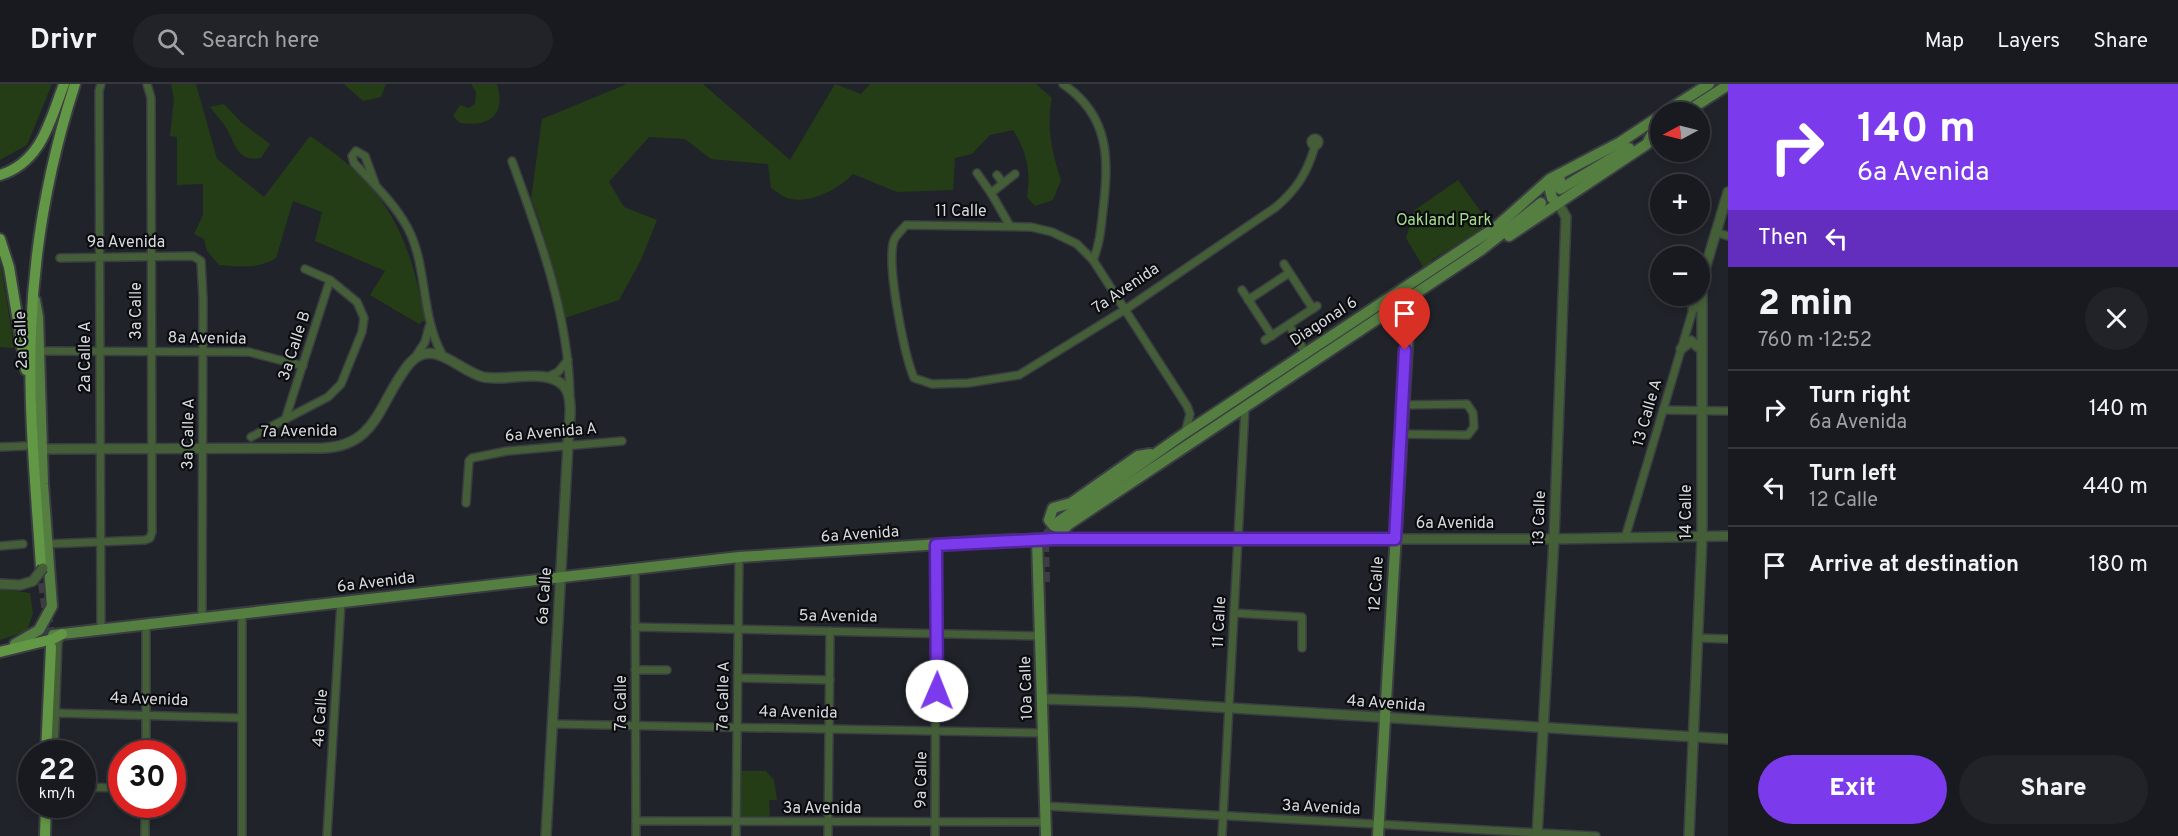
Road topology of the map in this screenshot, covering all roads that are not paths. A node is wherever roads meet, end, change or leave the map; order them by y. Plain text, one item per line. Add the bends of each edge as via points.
1 (64, 84) edge
2 (75, 84) edge
3 (147, 84) edge
4 (1063, 84) edge
5 (1709, 84) edge
6 (1728, 85) edge
7 (100, 88) edge
8 (1681, 102) edge
9 (1702, 102) edge
10 (1650, 122) edge
11 (1650, 136) edge
12 (1650, 140) edge
13 (1314, 146) dead end
14 (1607, 149) junction
15 (512, 161) dead end
16 (977, 173) dead end
17 (1015, 174) dead end
18 (0, 175) edge
19 (997, 175) dead end
20 (1003, 183) junction
21 (376, 186) junction
22 (1560, 189) dead end
23 (1728, 192) edge
24 (991, 193) junction
25 (1550, 205) junction
26 (1010, 226) junction
27 (1715, 232) junction
28 (1728, 236) edge
29 (0, 239) edge
30 (1710, 250) edge
31 (100, 255) junction
32 (151, 255) junction
33 (193, 256) joint
34 (60, 258) dead end
35 (1093, 260) junction
36 (1284, 264) dead end
37 (305, 270) dead end
38 (1289, 273) junction
39 (330, 280) junction
40 (1242, 290) dead end
41 (34, 292) junction
42 (1410, 298) junction
43 (1248, 300) junction
44 (1697, 308) joint
45 (1126, 309) junction
46 (1363, 314) junction
47 (1385, 314) junction
48 (430, 325) junction
49 (1289, 325) junction
50 (1407, 329) junction
51 (1681, 348) junction
52 (1702, 350) junction
53 (38, 351) junction
54 (100, 352) junction
55 (151, 352) junction
56 (203, 352) junction
57 (1305, 352) junction
58 (442, 354) junction
59 (416, 356) junction
60 (569, 358) junction
61 (303, 366) junction
62 (546, 377) junction
63 (914, 378) joint
64 (570, 395) junction
65 (32, 403) junction
66 (1402, 405) junction
67 (1245, 408) junction
68 (1663, 410) junction
69 (1702, 410) junction
70 (1728, 411) edge
71 (285, 420) junction
72 (1185, 433) junction
73 (1400, 434) junction
74 (251, 437) dead end
75 (622, 441) dead end
76 (568, 445) junction
77 (25, 446) dead end
78 (0, 447) edge
79 (100, 448) junction
80 (151, 448) junction
81 (202, 448) junction
82 (42, 449) junction
83 (1154, 454) junction
84 (466, 502) dead end
85 (1055, 524) tunnel mouth
86 (1069, 524) junction
87 (1728, 536) edge
88 (1702, 537) junction
89 (1625, 538) junction
90 (1037, 539) junction
91 (1054, 539) junction
92 (1238, 539) junction
93 (1395, 539) junction
94 (1554, 539) junction
95 (100, 542) junction
96 (23, 544) dead end
97 (936, 545) junction
98 (0, 546) edge
99 (46, 548) junction
100 (740, 557) junction
101 (42, 568) junction
102 (635, 569) junction
103 (562, 577) junction
104 (1045, 582) tunnel mouth
105 (0, 584) edge
106 (341, 602) junction
107 (1234, 613) junction
108 (242, 614) junction
109 (202, 618) junction
110 (146, 624) junction
111 (635, 627) junction
112 (739, 629) junction
113 (101, 630) junction
114 (830, 631) junction
115 (938, 633) junction
116 (62, 634) junction
117 (1040, 636) junction
118 (1698, 638) junction
119 (1728, 639) edge
120 (15, 644) junction
121 (51, 647) tunnel mouth
122 (1302, 648) dead end
123 (0, 650) edge
124 (667, 669) dead end
125 (635, 670) junction
126 (1042, 672) junction
127 (738, 678) junction
128 (830, 680) junction
129 (1042, 699) junction
130 (1230, 708) junction
131 (55, 713) junction
132 (146, 716) junction
133 (242, 718) junction
134 (1385, 719) junction
135 (552, 724) junction
136 (635, 725) junction
137 (737, 727) junction
138 (829, 728) junction
139 (1543, 728) junction
140 (937, 730) junction
141 (1043, 733) junction
142 (1693, 737) junction
143 (1728, 739) edge
144 (47, 740) edge
145 (54, 740) edge
146 (146, 740) edge
147 (1045, 806) junction
148 (1224, 816) junction
149 (46, 818) edge
150 (145, 818) edge
151 (636, 821) junction
152 (736, 822) junction
153 (828, 822) junction
154 (935, 822) junction
155 (1045, 822) junction
156 (1379, 824) junction
157 (1537, 834) edge
158 (45, 836) edge
159 (145, 836) edge
160 (242, 836) edge
161 (327, 836) edge
162 (546, 836) edge
163 (636, 836) edge
164 (736, 836) edge
165 (828, 836) edge
166 (935, 836) edge
167 (1046, 836) edge
168 (1222, 836) edge
169 (1378, 836) edge
170 (1596, 836) edge
171 (1689, 836) edge

1 - 18 main road via 39,146 25,161
2 - 41 main road via 44,204
3 - 32 street, 3a Calle via 151,98
4 - 35 street via 1075,92 1098,122 1106,144 1108,170
5 - 8 main road
6 - 9 main road
7 - 31 street, 2a Calle A
10 - 14 main road, Diagonal 6
11 - 22 main road
12 - 25 main road
13 - 45 street, 7a Avenida via 1297,189
14 - 25 main road via 1604,155 1551,186
14 - 46 main road, Diagonal 6 via 1550,179 1495,228
15 - 60 street, 6a Calle via 547,260
16 - 24 street
17 - 20 street
19 - 20 street
20 - 24 street
21 - 21 street via 364,156 356,151 352,156 354,163
21 - 48 street via 404,220 410,235
23 - 27 street, 14 Calle
24 - 26 street
25 - 42 main road, Diagonal 6 via 1497,244 1481,250
25 - 94 street, 13 Calle via 1566,217
26 - 35 street, 11 Calle via 1031,227 1061,236
26 - 63 street, 11 Calle via 906,225 894,240 894,282 908,364
27 - 28 street
27 - 30 street, 14 Calle
29 - 65 main road via 9,267
31 - 32 street, 9a Avenida
31 - 34 street, 9a Avenida
31 - 54 street, 2a Calle A
32 - 33 street, 9a Avenida
32 - 55 street, 3a Calle
33 - 56 street, 3a Calle A via 203,267
35 - 45 street, 11 Calle
36 - 38 street
37 - 39 street
38 - 43 street
38 - 49 street via 1315,308
39 - 61 street, 3a Calle B
39 - 71 street via 357,302 364,324 341,384 328,398
40 - 43 street
41 - 53 main road, 2a Calle
41 - 65 main road, 2a Calle
42 - 47 main road, Diagonal 6
42 - 50 main road, 12 Calle
43 - 49 street via 1268,338
44 - 51 street, 13 Calle A
44 - 52 street, 14 Calle
45 - 63 street, 7a Avenida via 1019,375 968,383 932,384
45 - 72 street, 11 Calle via 1187,406 1190,414
46 - 47 main road
46 - 57 main road, Diagonal 6
47 - 50 main road via 1400,315
47 - 67 main road, Diagonal 6
48 - 58 street
48 - 59 street
49 - 57 street
50 - 66 main road, 12 Calle
51 - 52 street via 1691,341
51 - 68 street, 13 Calle A
52 - 69 street, 14 Calle
53 - 54 street, 8a Avenida
53 - 82 main road, 2a Calle
54 - 55 street, 8a Avenida
54 - 79 street, 2a Calle A
55 - 56 street, 8a Avenida
55 - 80 street, 3a Calle
56 - 61 street, 8a Avenida via 249,352
56 - 81 street, 3a Calle A
57 - 72 main road, Diagonal 6
58 - 59 street
58 - 62 street via 475,375
59 - 81 street, 7a Avenida via 392,386 363,436 348,445
60 - 62 street via 562,369
60 - 64 street, 6a Calle
61 - 71 street, 3a Calle B
62 - 64 street via 559,382
64 - 76 street, 6a Calle
65 - 101 main road, 2a Calle
66 - 73 main road, 12 Calle
66 - 73 street via 1467,404 1473,413 1474,428 1468,435
67 - 86 main road, Diagonal 6
67 - 92 street, 11 Calle
68 - 69 street
68 - 89 street, 13 Calle A
69 - 70 street
69 - 88 street, 14 Calle
71 - 74 street
72 - 83 main road, Diagonal 6
73 - 93 main road, 12 Calle
75 - 76 street, 6a Avenida A
76 - 84 street, 6a Avenida A via 483,454 469,461
76 - 103 street, 6a Calle
77 - 78 street
79 - 80 street, 7a Avenida
79 - 82 street, 7a Avenida
79 - 95 street, 2a Calle A
80 - 81 street, 7a Avenida
80 - 95 street, 3a Calle via 150,538
81 - 109 street, 3a Calle A
82 - 99 main road, 2a Calle
83 - 85 main road
83 - 86 main road via 1138,456 1071,503 1053,508 1048,517 1052,524
86 - 91 main road, Diagonal 6
87 - 88 street, 6a Avenida
88 - 89 street, 6a Avenida
88 - 118 street, 14 Calle
89 - 94 street, 6a Avenida
90 - 91 main road, 6a Avenida
90 - 97 main road, 6a Avenida
90 - 117 main road, 10a Calle
91 - 92 street, 6a Avenida
92 - 93 street, 6a Avenida
92 - 107 street, 11 Calle
93 - 94 street, 6a Avenida
93 - 134 main road, 12 Calle
94 - 139 street, 13 Calle
95 - 99 street
95 - 113 street, 2a Calle A
96 - 98 street
97 - 100 main road, 6a Avenida
97 - 115 street, 9a Calle
99 - 101 street
99 - 120 main road, 2a Calle via 52,606 35,634
100 - 102 main road, 6a Avenida
100 - 112 street, 7a Calle A
101 - 105 street, bridge via 33,581
102 - 103 main road, 6a Avenida
102 - 111 street, 7a Calle
103 - 106 main road, 6a Avenida
103 - 135 street, 6a Calle
104 - 126 main road via 1046,651
106 - 108 main road, 6a Avenida
106 - 161 street, 4a Calle
107 - 122 street via 1302,617
107 - 130 street, 11 Calle
108 - 109 main road, 6a Avenida
108 - 133 street
109 - 110 main road, 6a Avenida
110 - 113 main road, 6a Avenida
110 - 132 street
111 - 112 street, 5a Avenida
111 - 125 street, 7a Calle
112 - 114 street, 5a Avenida
112 - 127 street, 7a Calle A
113 - 116 main road, 6a Avenida
114 - 115 street, 5a Avenida
114 - 128 street
115 - 117 street, 5a Avenida
115 - 140 street, 9a Calle
116 - 120 main road, 6a Avenida
116 - 123 main road
116 - 131 street via 57,641
117 - 126 main road, 10a Calle
118 - 119 street
118 - 142 street, 14 Calle
120 - 123 main road, 6a Avenida
121 - 144 main road
124 - 125 street
125 - 136 street, 7a Calle
126 - 129 main road, 10a Calle
127 - 128 street
127 - 137 street, 7a Calle A
128 - 138 street
129 - 130 street, 4a Avenida
129 - 141 main road, 10a Calle
130 - 134 street, 4a Avenida
130 - 148 street, 11 Calle
131 - 132 street, 4a Avenida
131 - 145 street
132 - 133 street, 4a Avenida
132 - 146 street
133 - 160 street
134 - 139 street, 4a Avenida
134 - 156 main road, 12 Calle
135 - 136 street, 4a Avenida
135 - 162 street, 6a Calle
136 - 137 street, 4a Avenida
136 - 151 street, 7a Calle
137 - 138 street, 4a Avenida
137 - 152 street, 7a Calle A
138 - 140 street, 4a Avenida
138 - 153 street
139 - 142 street, 4a Avenida
139 - 157 street, 13 Calle
140 - 141 street, 4a Avenida
140 - 154 street, 9a Calle
141 - 147 main road, 10a Calle
142 - 143 street, 4a Avenida
142 - 171 street, 14 Calle
147 - 148 street, 3a Avenida
147 - 155 main road, 10a Calle
148 - 156 street, 3a Avenida
148 - 168 street, 11 Calle
149 - 158 main road
150 - 159 street
151 - 152 street, 3a Avenida
151 - 163 street, 7a Calle
152 - 153 street, 3a Avenida
152 - 164 street, 7a Calle A
153 - 154 street, 3a Avenida
153 - 165 street
154 - 155 street, 3a Avenida
154 - 166 street, 9a Calle
155 - 167 main road, 10a Calle
156 - 157 street, 3a Avenida
156 - 169 main road, 12 Calle
157 - 170 street, 3a Avenida

